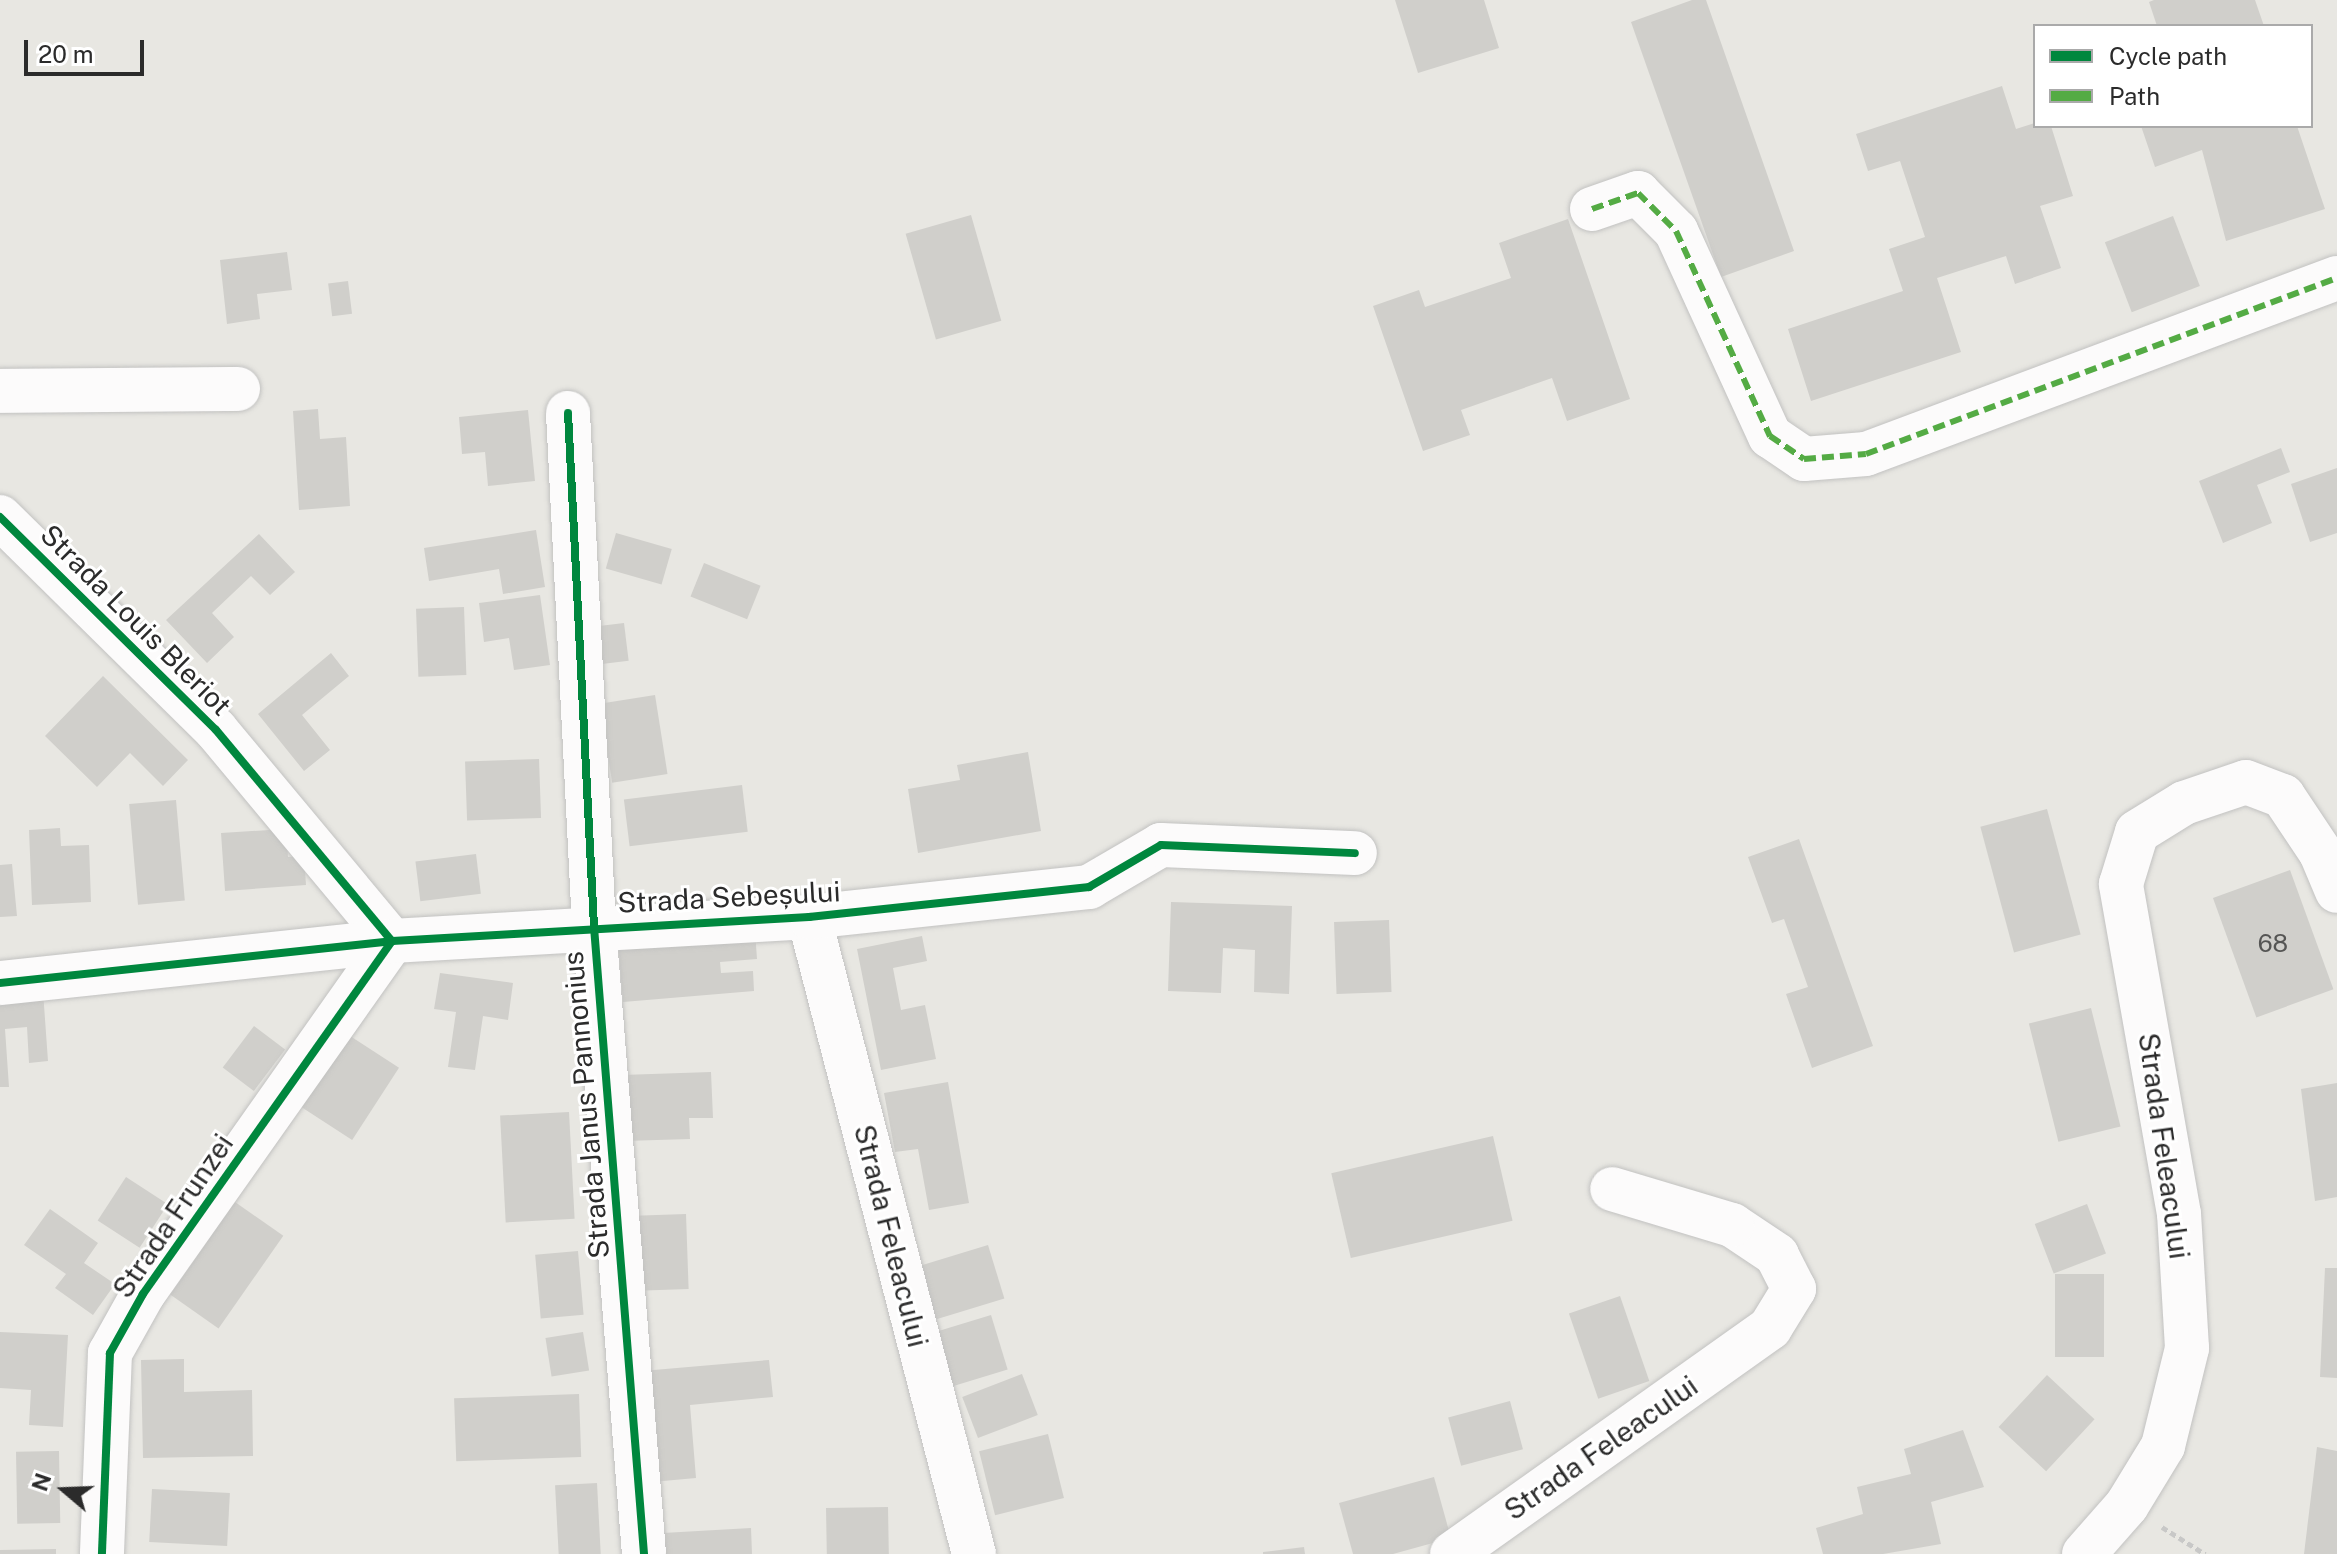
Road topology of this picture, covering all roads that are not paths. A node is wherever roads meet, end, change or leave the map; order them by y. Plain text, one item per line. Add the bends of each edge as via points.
1 (1592, 209) dead end
2 (2337, 278) edge
3 (238, 389) dead end
4 (0, 391) edge
5 (568, 413) dead end
6 (0, 517) edge
7 (1355, 853) dead end
8 (2337, 891) edge
9 (809, 917) junction
10 (594, 927) junction
11 (392, 941) junction
12 (0, 983) edge
13 (1612, 1189) dead end
14 (102, 1554) edge
15 (644, 1554) edge
16 (974, 1554) edge
17 (1452, 1554) edge
18 (2084, 1554) edge

1 - 2 street via 1638,193 1676,231 1770,436 1804,459 1866,454
3 - 4 street
5 - 10 street, Strada Janus Pannonius
6 - 11 street, Strada Louis Bleriot via 216,730
7 - 9 street, Strada Sebeșului via 1161,845 1089,887
8 - 18 street, Strada Feleacului via 2321,853 2283,796 2246,782 2184,803 2137,832 2121,884 2179,1214 2187,1348 2163,1446 2127,1505
9 - 10 street, Strada Sebeșului
9 - 16 street, Strada Feleacului
10 - 11 street, Strada Sebeșului
10 - 15 street, Strada Janus Pannonius
11 - 12 street, Strada Sebeșului
11 - 14 street, Strada Frunzei via 143,1294 110,1353
13 - 17 street, Strada Feleacului via 1732,1225 1777,1255 1794,1289 1770,1328

